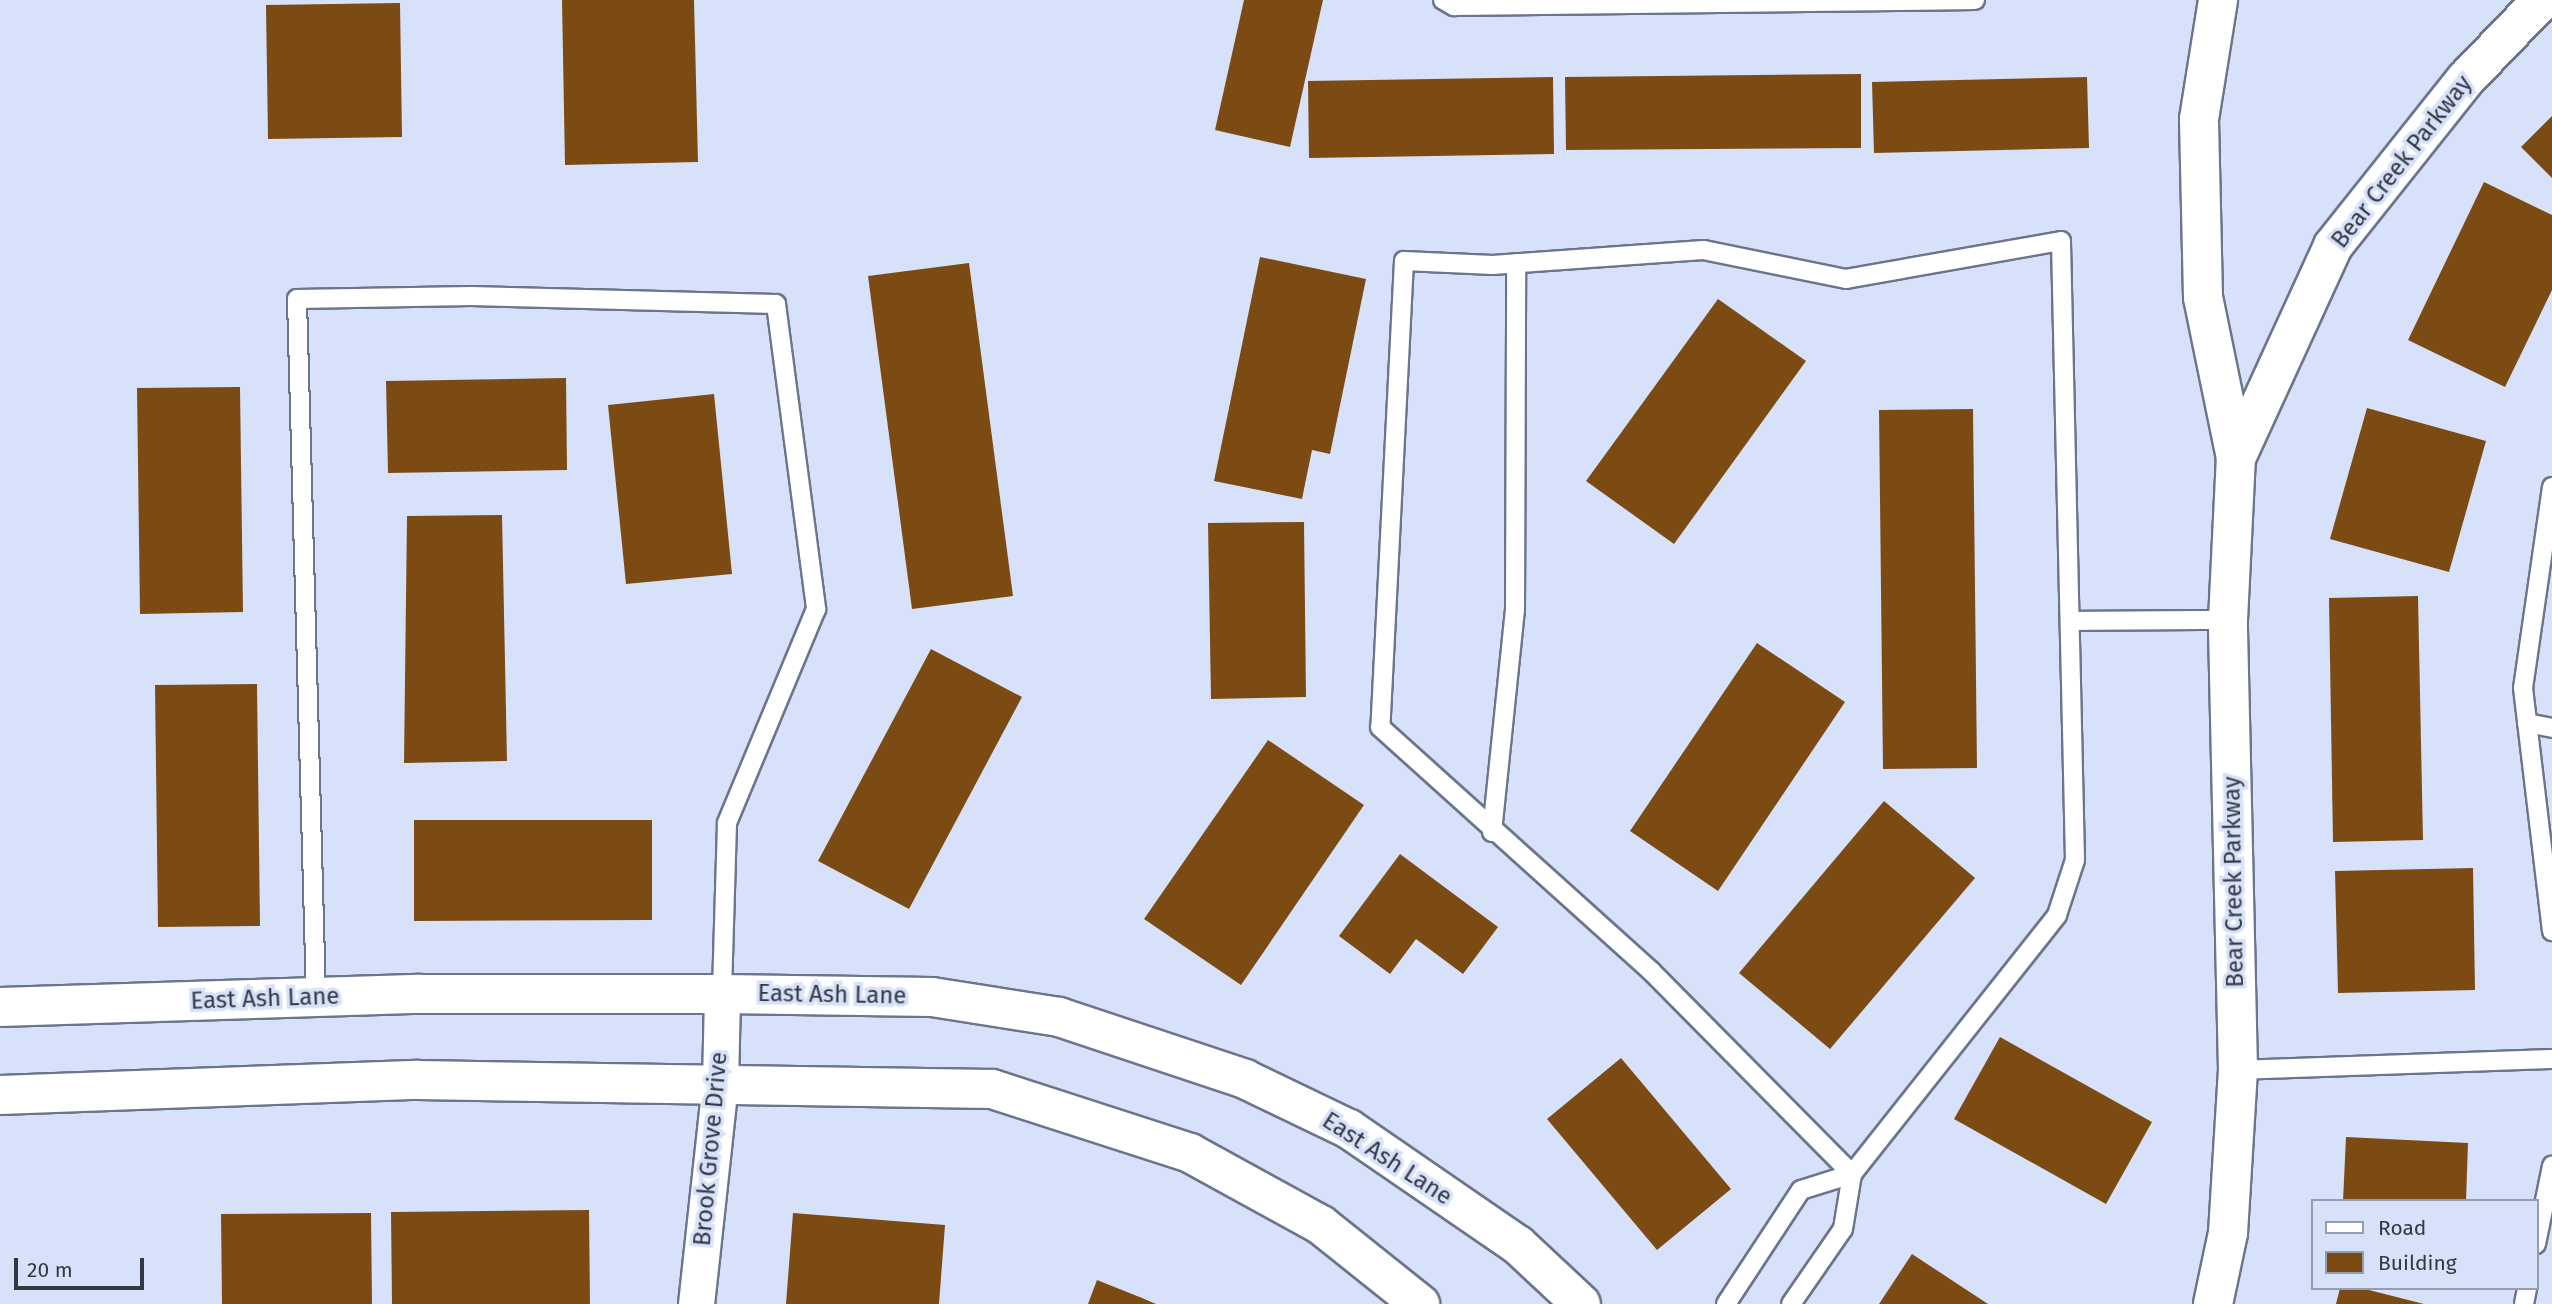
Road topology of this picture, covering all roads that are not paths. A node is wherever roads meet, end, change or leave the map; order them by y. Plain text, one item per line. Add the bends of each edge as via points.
1 (1443, 0) edge
2 (1975, 0) edge
3 (2218, 0) edge
4 (2542, 0) edge
5 (1516, 263) junction
6 (2236, 458) junction
7 (2552, 487) edge
8 (2228, 620) junction
9 (2070, 621) junction
10 (2527, 723) junction
11 (2552, 728) edge
12 (1492, 832) junction
13 (2552, 931) edge
14 (722, 994) junction
15 (316, 997) junction
16 (0, 1007) edge
17 (2552, 1059) edge
18 (2238, 1070) junction
19 (720, 1084) junction
20 (0, 1095) edge
21 (2552, 1166) edge
22 (1852, 1174) junction
23 (2538, 1234) edge
24 (696, 1304) edge
25 (1420, 1304) edge
26 (1581, 1304) edge
27 (1726, 1304) edge
28 (1791, 1304) edge
29 (2213, 1304) edge

1 - 2 lane via 1468,6
3 - 6 street, Bear Creek Parkway via 2199,119 2203,297
4 - 6 street, Bear Creek Parkway via 2466,79 2333,246
5 - 9 lane via 1703,250 1846,279 2061,241
5 - 12 lane via 1516,610
5 - 12 lane via 1404,261 1380,727
6 - 8 street, Bear Creek Parkway
7 - 10 lane via 2523,688
8 - 9 lane
8 - 18 street, Bear Creek Parkway
9 - 22 lane via 2075,860 2057,915
10 - 11 lane
10 - 13 lane
12 - 22 lane via 1651,971
14 - 15 street, East Ash Lane
14 - 15 lane via 727,824 816,609 776,304 471,296 297,299
14 - 19 street, Brook Grove Drive
14 - 26 street, East Ash Lane via 932,997 1059,1017 1245,1079 1349,1129 1517,1245
15 - 16 street, East Ash Lane
17 - 18 lane
18 - 29 street, Bear Creek Parkway via 2228,1233
19 - 20 street via 418,1080
19 - 24 street, Brook Grove Drive
19 - 25 street via 992,1089 1190,1153 1321,1225
21 - 23 lane
22 - 27 lane via 1801,1191
22 - 28 lane via 1843,1229

